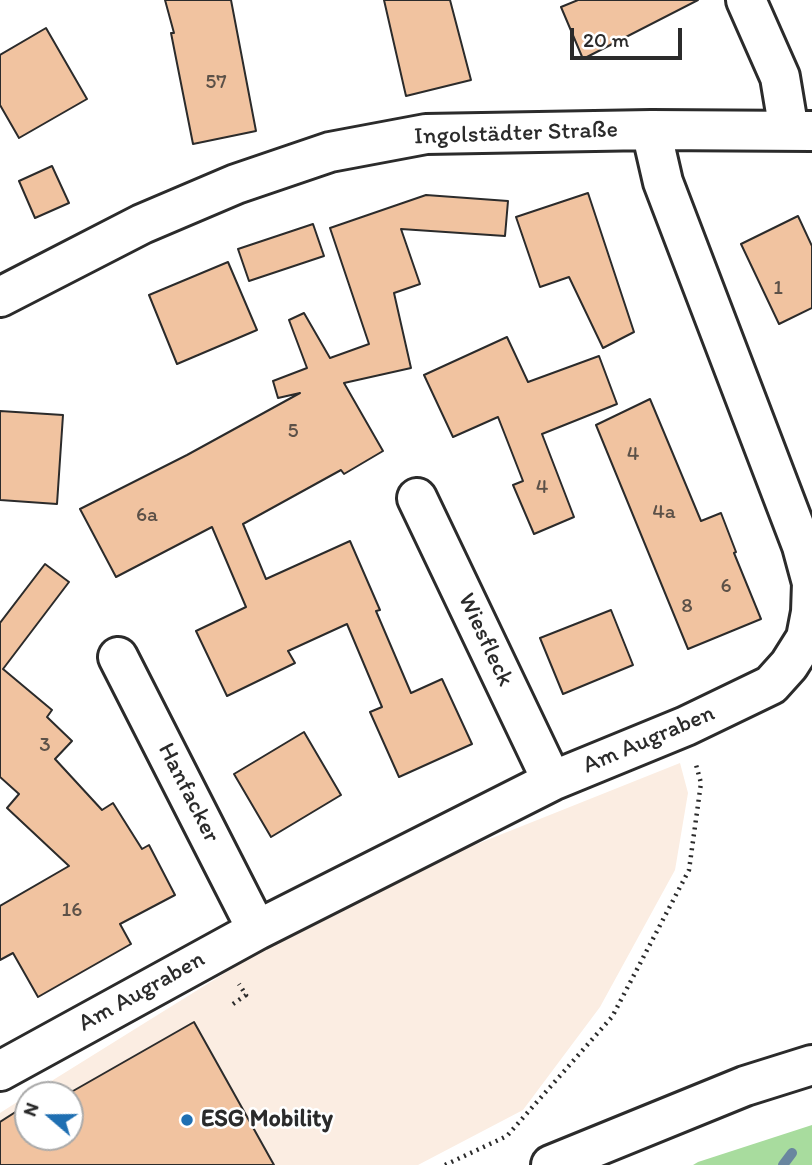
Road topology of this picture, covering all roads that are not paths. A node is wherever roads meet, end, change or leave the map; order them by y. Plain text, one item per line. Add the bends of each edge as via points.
1 (746, 0) edge
2 (651, 130) junction
3 (801, 131) edge
4 (0, 297) edge
5 (417, 498) dead end
6 (118, 657) dead end
7 (552, 781) junction
8 (257, 930) junction
9 (812, 1065) edge
10 (0, 1070) edge
11 (551, 1165) edge

1 - 3 street
2 - 3 street, Ingolstädter Straße
2 - 4 street, Ingolstädter Straße via 426,134 330,152 236,184 142,224
2 - 7 street, Am Augraben via 663,182 802,546 812,583 811,612 806,638 771,685
5 - 7 street, Wiesfleck
6 - 8 street, Hanfacker
7 - 8 street, Am Augraben
8 - 10 street, Am Augraben
9 - 11 street via 746,1086

